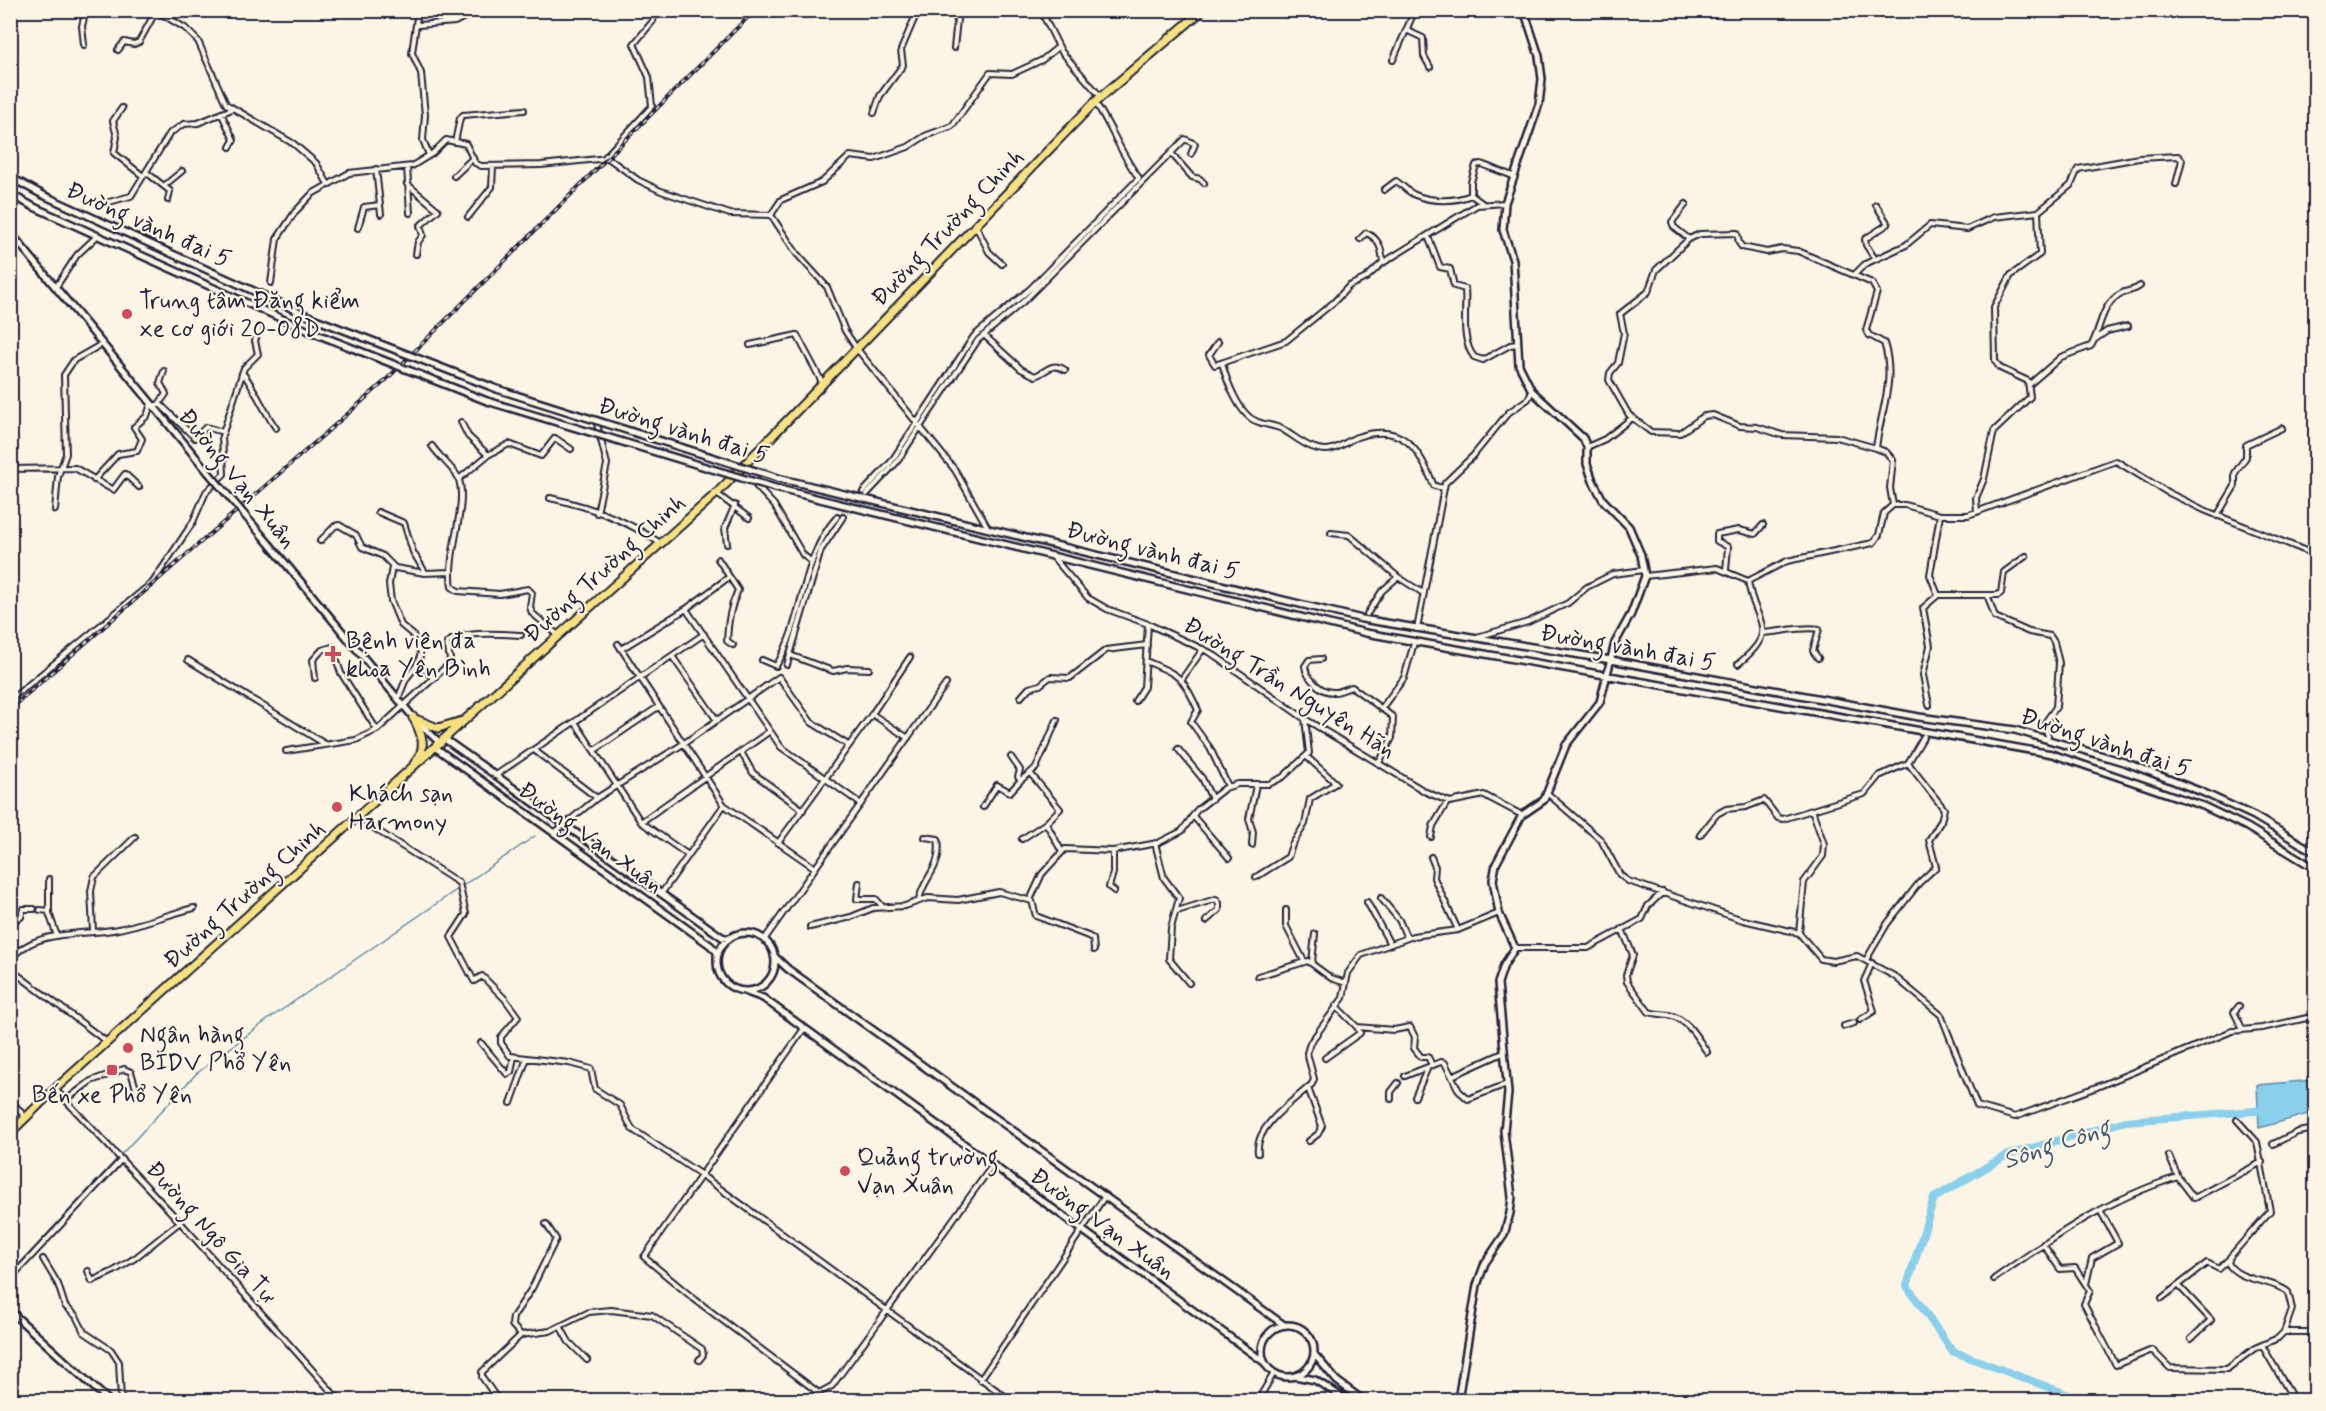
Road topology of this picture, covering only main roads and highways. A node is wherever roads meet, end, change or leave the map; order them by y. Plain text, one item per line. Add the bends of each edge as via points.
1 (1203, 10) edge
2 (1524, 10) edge
3 (10, 177) edge
4 (10, 194) edge
5 (10, 232) edge
6 (1611, 660) junction
7 (1608, 674) junction
8 (413, 717) junction
9 (469, 718) junction
10 (441, 744) junction
11 (404, 776) junction
12 (2316, 853) edge
13 (2316, 869) edge
14 (729, 939) junction
15 (774, 956) junction
16 (717, 960) junction
17 (744, 991) junction
18 (10, 1133) edge
19 (10, 1311) edge
20 (1284, 1325) junction
21 (1314, 1354) junction
22 (1264, 1362) junction
23 (1295, 1376) junction
24 (108, 1401) edge
25 (1347, 1401) edge
26 (1363, 1401) edge
27 (1458, 1401) edge

1 - 9 highway, Đường Trường Chinh via 1098,99 717,493
2 - 6 main road via 1542,79 1539,104 1505,202 1503,230 1513,260 1517,344 1521,372 1532,391 1571,424 1587,447 1587,464 1596,487 1629,527 1641,555 1645,573
3 - 6 main road, Đường vành đai 5, bridge via 314,318 496,389 778,478 1362,619
4 - 7 main road, Đường vành đai 5, bridge via 309,331 487,401 775,488 1414,642
5 - 8 main road, Đường Vạn Xuân, bridge
6 - 7 main road
6 - 12 main road, Đường vành đai 5 via 1907,715 2015,730 2127,763 2202,792 2254,816
7 - 13 main road, Đường vành đai 5 via 2052,754 2203,806 2247,827
7 - 27 main road via 1600,702 1566,746 1544,800 1522,815 1496,864 1493,880 1499,913 1515,948 1503,964 1498,983 1507,1084 1504,1131 1512,1197 1503,1235 1485,1263 1477,1286
8 - 9 highway via 438,728
8 - 10 main road, Đường Vạn Xuân
8 - 11 highway via 423,748
9 - 10 highway, Đường Trường Chinh
10 - 11 highway, Đường Trường Chinh
10 - 14 main road, Đường Vạn Xuân via 495,776
10 - 16 main road, Đường Vạn Xuân via 554,833 710,945 717,952
11 - 18 highway, Đường Trường Chinh
14 - 15 main road via 747,933 764,940
14 - 16 main road
15 - 17 main road via 768,981 762,987
15 - 20 main road, Đường Vạn Xuân
16 - 17 main road via 728,984
17 - 22 main road, Đường Vạn Xuân via 763,998
19 - 24 main road
20 - 21 main road via 1306,1332
20 - 22 main road via 1264,1338
21 - 23 main road via 1304,1371
21 - 26 main road
22 - 23 main road via 1274,1373
23 - 25 main road via 1315,1380

